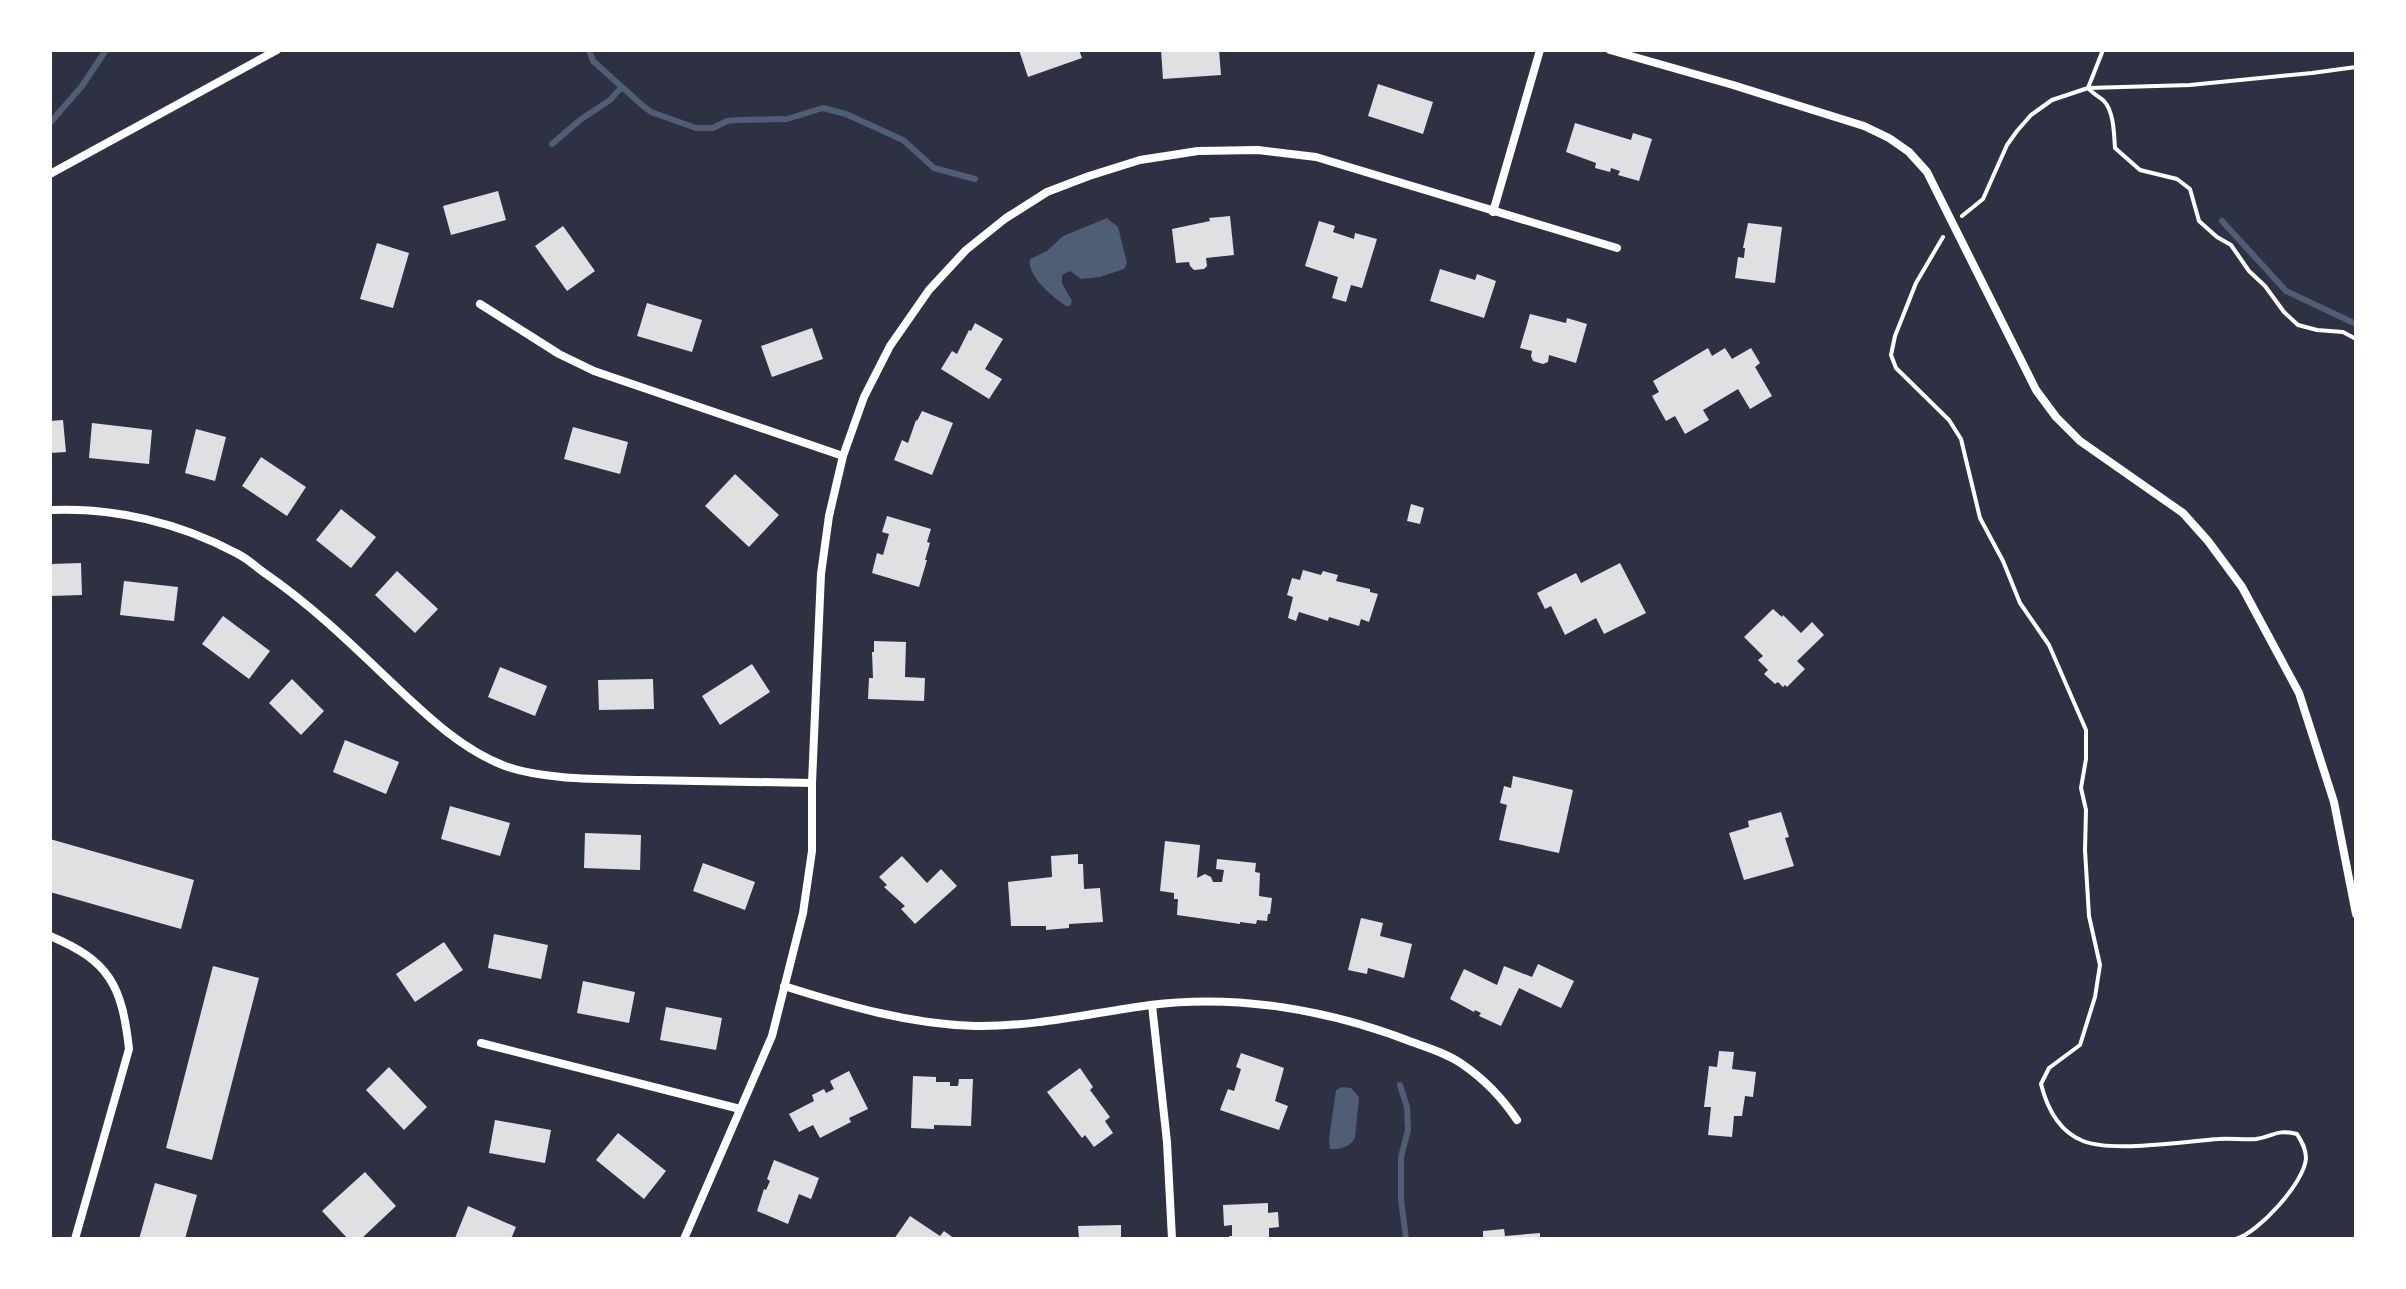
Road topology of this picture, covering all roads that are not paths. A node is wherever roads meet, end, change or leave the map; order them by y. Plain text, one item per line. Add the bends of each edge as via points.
1 (277, 50) edge
2 (1540, 50) edge
3 (1610, 50) edge
4 (50, 174) edge
5 (1493, 212) junction
6 (1617, 248) dead end
7 (480, 304) dead end
8 (843, 456) junction
9 (50, 510) edge
10 (812, 783) junction
11 (2356, 914) edge
12 (50, 936) edge
13 (784, 986) junction
14 (1152, 1005) junction
15 (481, 1043) dead end
16 (740, 1109) junction
17 (1517, 1120) dead end
18 (75, 1239) edge
19 (684, 1239) edge
20 (1172, 1239) edge

1 - 4 street
2 - 5 street
3 - 11 street via 1864,126 1909,152 1927,172 2036,390 2056,417 2080,441 2183,513 2242,587 2299,693 2334,802
5 - 6 street
5 - 8 street via 1316,157 1258,150 1198,151 1140,160 1089,176 1047,192 1006,218 929,290 890,346
7 - 8 street via 594,371
8 - 10 street via 821,574
9 - 10 street via 130,515 237,553 332,627 424,713 472,750 506,767 599,779
10 - 13 street via 812,851
12 - 18 street via 100,965 118,991 129,1049
13 - 14 street via 848,1006 965,1025 1039,1023
13 - 16 street via 772,1036
14 - 17 street via 1263,1005 1369,1025 1461,1063 1505,1102
14 - 20 street
15 - 16 street
16 - 19 street

